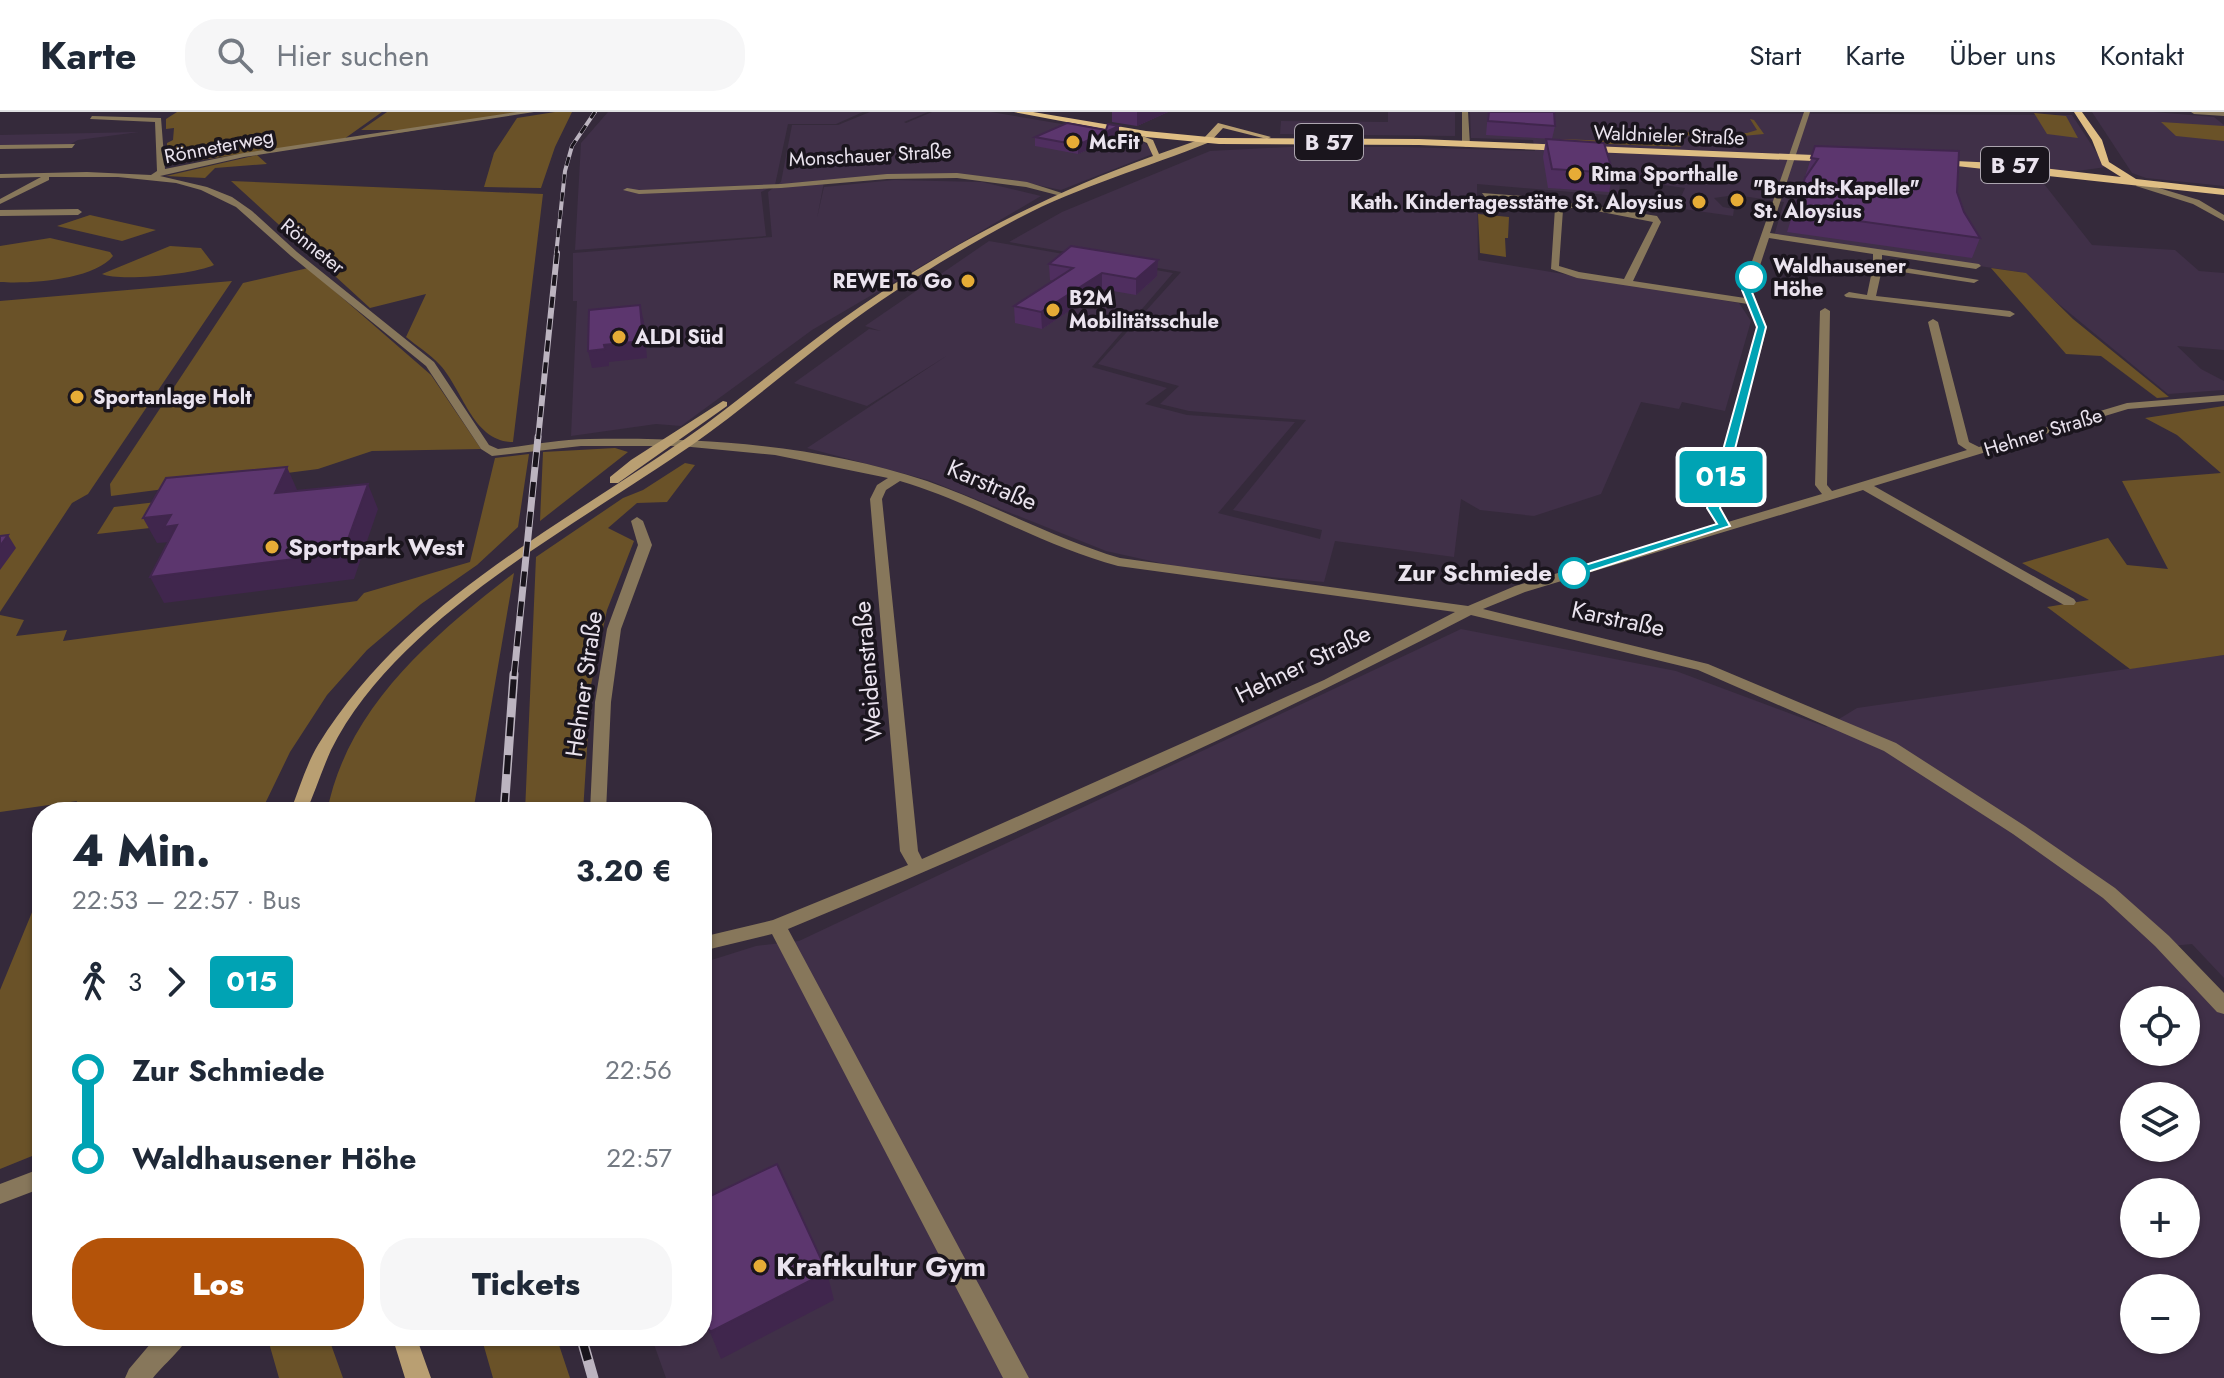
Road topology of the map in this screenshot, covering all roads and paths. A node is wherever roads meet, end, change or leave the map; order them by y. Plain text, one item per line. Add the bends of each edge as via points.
1 (531, 112) edge
2 (1018, 112) edge
3 (1038, 112) edge
4 (1465, 112) edge
5 (1807, 112) edge
6 (2078, 112) edge
7 (2194, 112) edge
8 (2224, 114) edge
9 (92, 118) dead end
10 (1127, 131) junction
11 (1204, 137) junction
12 (1267, 137) junction
13 (1466, 143) junction
14 (72, 146) dead end
15 (0, 147) edge
16 (1794, 156) junction
17 (1152, 158) junction
18 (1856, 158) edge
19 (2105, 163) junction
20 (2057, 170) junction
21 (161, 172) junction
22 (0, 176) edge
23 (51, 176) junction
24 (151, 177) junction
25 (2134, 182) junction
26 (727, 188) junction
27 (2202, 190) junction
28 (2224, 190) edge
29 (1061, 194) junction
30 (1485, 195) dead end
31 (2196, 202) junction
32 (0, 204) edge
33 (1565, 205) junction
34 (16, 206) dead end
35 (78, 212) dead end
36 (0, 213) edge
37 (2220, 215) edge
38 (1765, 235) junction
39 (1877, 251) junction
40 (1878, 266) junction
41 (1976, 266) dead end
42 (1974, 280) dead end
43 (1627, 283) junction
44 (1849, 295) dead end
45 (1871, 298) junction
46 (1750, 301) junction
47 (1925, 305) junction
48 (1825, 311) dead end
49 (2010, 314) dead end
50 (839, 327) junction
51 (2224, 398) edge
52 (705, 429) junction
53 (687, 435) junction
54 (668, 440) junction
55 (581, 443) junction
56 (774, 449) junction
57 (1979, 452) junction
58 (898, 477) junction
59 (1865, 486) junction
60 (1829, 495) junction
61 (593, 501) junction
62 (637, 521) dead end
63 (1724, 526) junction
64 (2069, 602) dead end
65 (1470, 610) junction
66 (302, 802) edge
67 (598, 802) edge
68 (918, 868) junction
69 (777, 926) junction
70 (712, 942) edge
71 (2224, 1006) edge
72 (32, 1182) edge
73 (0, 1194) edge
74 (164, 1346) edge
75 (407, 1346) edge
76 (138, 1378) edge
77 (418, 1378) edge
78 (1016, 1378) edge

1 - 21 street, Rönneterweg
2 - 10 main road, Waldnieler Straße / B 57
3 - 11 main road, Waldnieler Straße / B 57
4 - 13 street
5 - 16 street
6 - 19 main road
7 - 8 street
9 - 21 street via 158,120
10 - 11 main road, Waldnieler Straße / B 57
10 - 17 main road via 1150,142
11 - 12 main road, Waldnieler Straße / B 57
11 - 12 main road via 1221,125
11 - 13 main road, Waldnieler Straße / B 57
11 - 17 main road
11 - 17 main road
12 - 13 main road, Waldnieler Straße / B 57
13 - 16 main road, Waldnieler Straße / B 57
14 - 15 street
16 - 18 main road, Waldnieler Straße / B 57
16 - 38 street
17 - 29 main road
19 - 20 main road, B 57 via 2086,170
19 - 25 main road
20 - 25 main road, B 57
20 - 25 main road, B 57 via 1924,161
21 - 24 street, Rönneterweg
22 - 23 street, Rönneter
23 - 24 street, Rönneter
23 - 32 street, Rönneter
24 - 55 street, Rönneter via 217,193 252,214 282,247 430,364 485,447 499,452
25 - 27 main road
25 - 28 main road
25 - 31 street
26 - 26 street, Monschauer Straße via 639,192 627,190 642,184 692,182
26 - 29 street, Monschauer Straße via 932,174 992,179
27 - 28 main road
27 - 31 street via 2193,194
29 - 50 main road via 952,253
30 - 33 street
31 - 37 street
32 - 34 street
33 - 43 street via 1559,208 1554,267
33 - 43 street via 1654,218 1657,222
35 - 36 street
38 - 39 street
38 - 46 street via 1747,290
39 - 40 street
39 - 41 street
40 - 42 street
40 - 45 street
43 - 46 street
44 - 45 street
45 - 47 street
46 - 63 street via 1762,327 1713,508
47 - 49 street
47 - 57 street via 1964,444
48 - 60 street via 1821,485
50 - 52 main road
50 - 53 main road
51 - 57 street, Hehner Straße via 2127,406
52 - 53 street, Karstraße
52 - 56 street, Karstraße
53 - 54 street, Karstraße
53 - 55 street
53 - 56 street, Karstraße
53 - 61 main road
54 - 55 street, Karstraße
54 - 61 main road
56 - 58 street, Karstraße
57 - 59 street, Hehner Straße
58 - 65 street, Karstraße via 1118,562
58 - 68 street, Weidenstraße via 881,488 876,499 909,851
59 - 60 street, Hehner Straße
59 - 64 street
60 - 63 street, Hehner Straße
61 - 66 main road via 429,622 370,683 343,719
62 - 67 street, Hehner Straße via 645,545 614,629 603,702
63 - 65 street, Hehner Straße via 1520,589
65 - 68 street, Hehner Straße via 1317,689
65 - 71 street, Karstraße via 1703,667 1890,747 2109,893
68 - 69 street, Hehner Straße
69 - 70 street, Hehner Straße
69 - 78 street
72 - 73 street
74 - 76 street
75 - 77 main road

